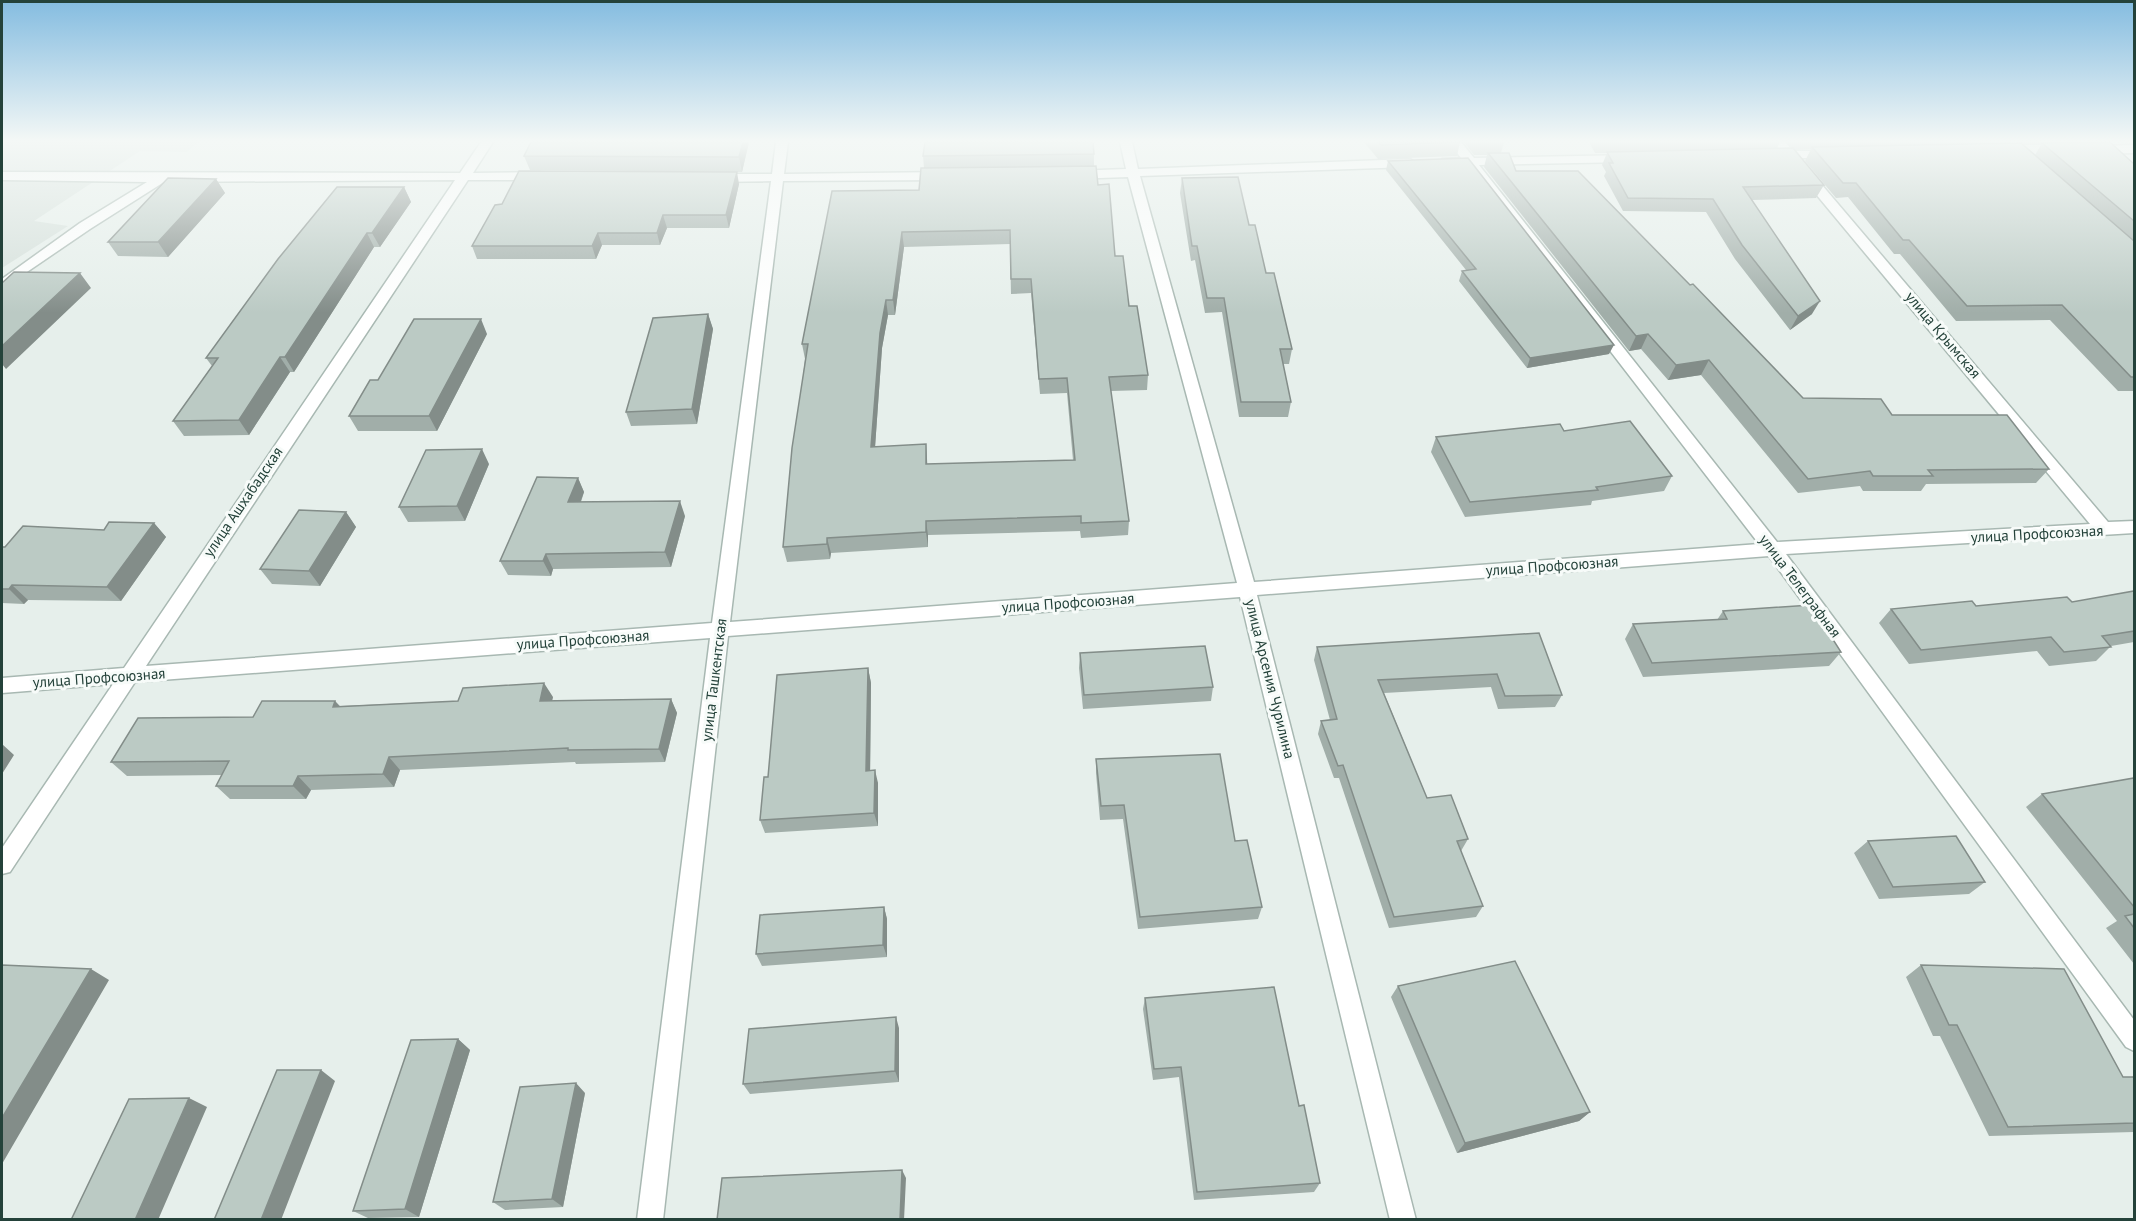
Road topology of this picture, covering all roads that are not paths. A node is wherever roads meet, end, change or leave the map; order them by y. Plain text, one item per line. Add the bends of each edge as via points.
1 (128, 199) edge
2 (447, 199) edge
3 (774, 199) edge
4 (1140, 199) edge
5 (1501, 199) edge
6 (1828, 199) edge
7 (2, 285) edge
8 (2134, 527) edge
9 (2105, 530) junction
10 (1773, 549) junction
11 (1247, 589) junction
12 (720, 630) junction
13 (127, 676) junction
14 (2, 685) edge
15 (2, 865) edge
16 (2134, 1039) edge
17 (650, 1220) edge
18 (1404, 1220) edge

1 - 7 street
2 - 13 street, улица Ашхабадская
3 - 12 street, улица Ташкентская
4 - 11 street, улица Арсения Чурилина
5 - 10 street, улица Телеграфная
6 - 9 street, улица Крымская
8 - 9 street, улица Профсоюзная
9 - 10 street, улица Профсоюзная
10 - 11 street, улица Профсоюзная
10 - 16 street, улица Телеграфная
11 - 12 street, улица Профсоюзная
11 - 18 street, улица Арсения Чурилина
12 - 13 street, улица Профсоюзная
12 - 17 street, улица Ташкентская
13 - 14 street, улица Профсоюзная
13 - 15 street, улица Ашхабадская

